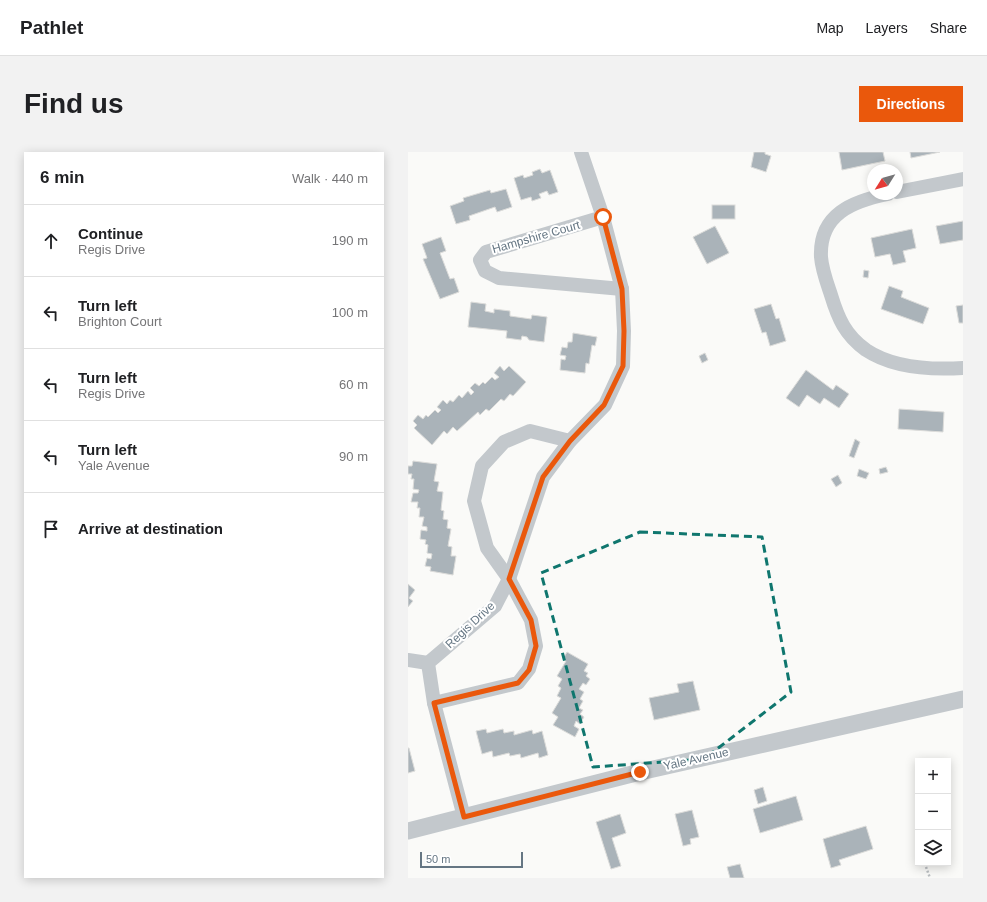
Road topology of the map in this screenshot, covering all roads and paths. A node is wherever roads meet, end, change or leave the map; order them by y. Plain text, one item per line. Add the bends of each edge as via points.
1 (581, 152) edge
2 (963, 179) edge
3 (903, 191) edge
4 (867, 200) edge
5 (603, 217) junction
6 (622, 289) junction
7 (963, 368) edge
8 (570, 441) junction
9 (509, 579) junction
10 (408, 660) edge
11 (428, 663) junction
12 (963, 699) edge
13 (434, 703) junction
14 (464, 817) junction
15 (408, 831) edge
16 (926, 867) dead end
17 (930, 878) edge

1 - 5 street, Regis Drive
2 - 3 street
4 - 7 street via 840,211 829,224 822,239 821,258 824,274 839,321 850,337 866,350 888,360 933,368
5 - 6 street, Regis Drive
5 - 6 street, Hampshire Court via 486,252 480,260 485,271 500,278
6 - 8 street, Regis Drive via 623,366 604,405
8 - 9 street, Regis Drive via 543,477
8 - 9 street via 530,431 504,442 482,466 474,501 487,548
9 - 11 street, Regis Drive via 494,606
9 - 13 street via 531,620 536,646 529,670 518,683
10 - 11 street
11 - 13 street
12 - 14 street, Yale Avenue via 640,772
13 - 14 street
14 - 15 street, Yale Avenue
16 - 17 path

